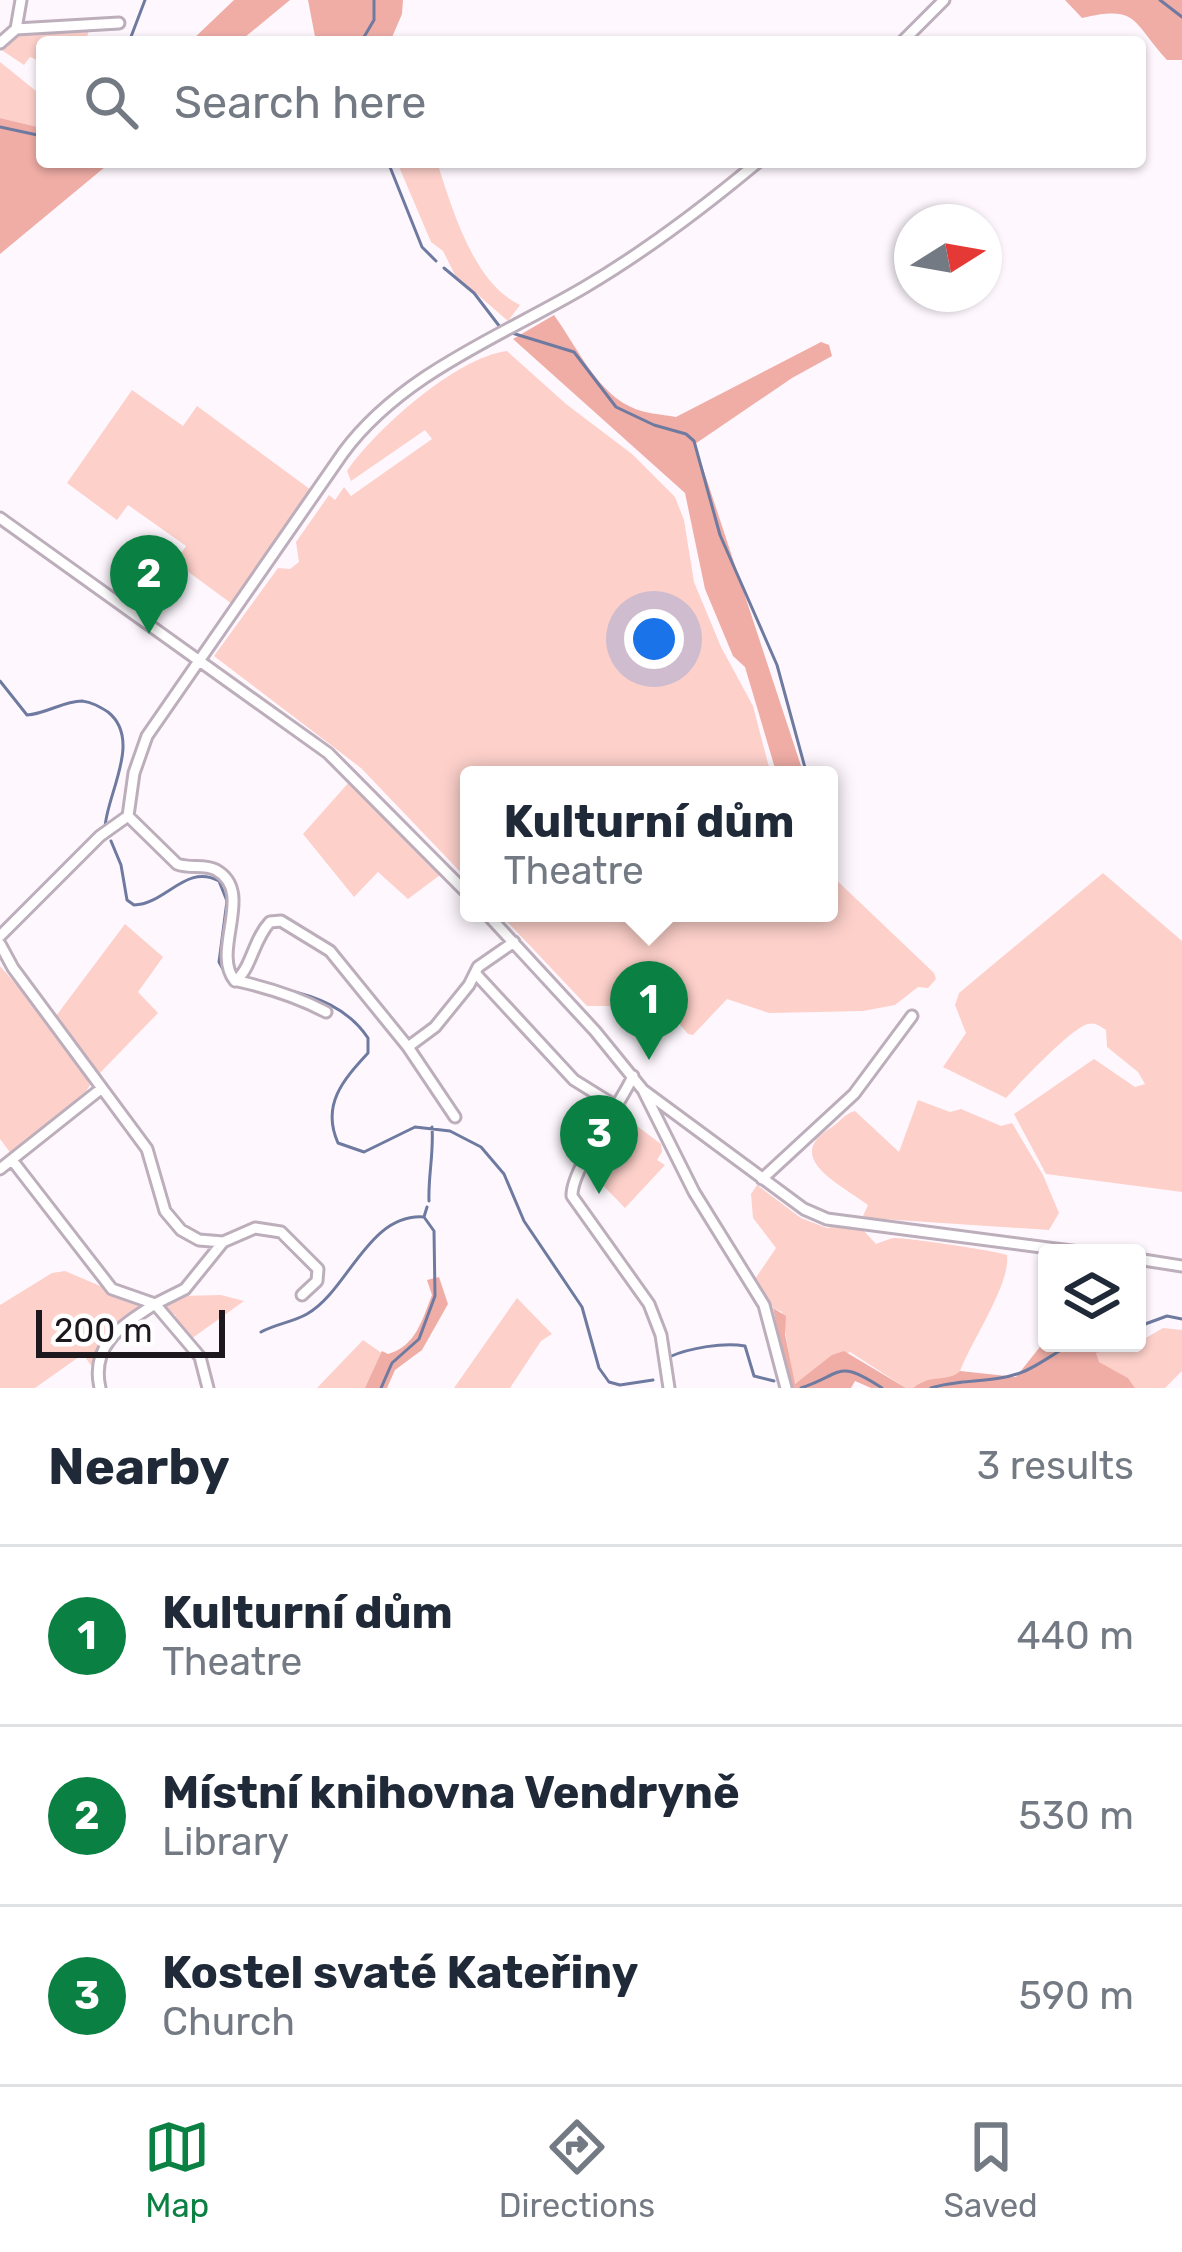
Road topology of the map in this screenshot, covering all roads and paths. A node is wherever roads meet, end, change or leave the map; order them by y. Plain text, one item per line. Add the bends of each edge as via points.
1 (21, 0) edge
2 (944, 0) edge
3 (119, 23) dead end
4 (16, 29) junction
5 (908, 36) edge
6 (0, 43) edge
7 (751, 168) edge
8 (0, 518) edge
9 (201, 661) junction
10 (128, 816) junction
11 (460, 886) edge
12 (495, 922) edge
13 (0, 940) edge
14 (514, 942) junction
15 (476, 974) junction
16 (238, 981) junction
17 (326, 1012) dead end
18 (912, 1016) dead end
19 (408, 1047) junction
20 (634, 1076) junction
21 (102, 1088) junction
22 (643, 1090) junction
23 (619, 1108) junction
24 (454, 1117) dead end
25 (13, 1160) junction
26 (0, 1169) edge
27 (762, 1179) junction
28 (223, 1242) junction
29 (1038, 1246) edge
30 (1146, 1260) edge
31 (1182, 1266) edge
32 (302, 1295) dead end
33 (155, 1304) junction
34 (100, 1388) edge
35 (208, 1388) edge
36 (669, 1388) edge
37 (786, 1388) edge

1 - 4 street
2 - 5 street
3 - 4 street
4 - 6 street
7 - 9 street via 588,285 452,360 372,419
8 - 9 street
9 - 10 street via 140,752
9 - 11 street via 343,766
10 - 13 street
10 - 16 street via 177,864 208,867 228,882 225,961
12 - 14 street
13 - 21 street
14 - 15 street
14 - 20 street
15 - 19 street via 435,1027
15 - 23 street via 574,1080
16 - 17 street
16 - 19 street via 256,938 281,921 329,951
18 - 27 street via 854,1094
19 - 24 street
20 - 22 street
20 - 23 street
21 - 25 street
21 - 28 street via 147,1149 165,1211 199,1240
22 - 27 street
22 - 37 street via 764,1305
23 - 36 street via 574,1179 572,1196 649,1304
25 - 26 street
25 - 33 street via 112,1289
27 - 29 street via 827,1219
28 - 32 street via 255,1228 281,1232 318,1269
28 - 33 street via 185,1289
30 - 31 street
33 - 34 street via 114,1331 101,1352
33 - 35 street via 200,1357

